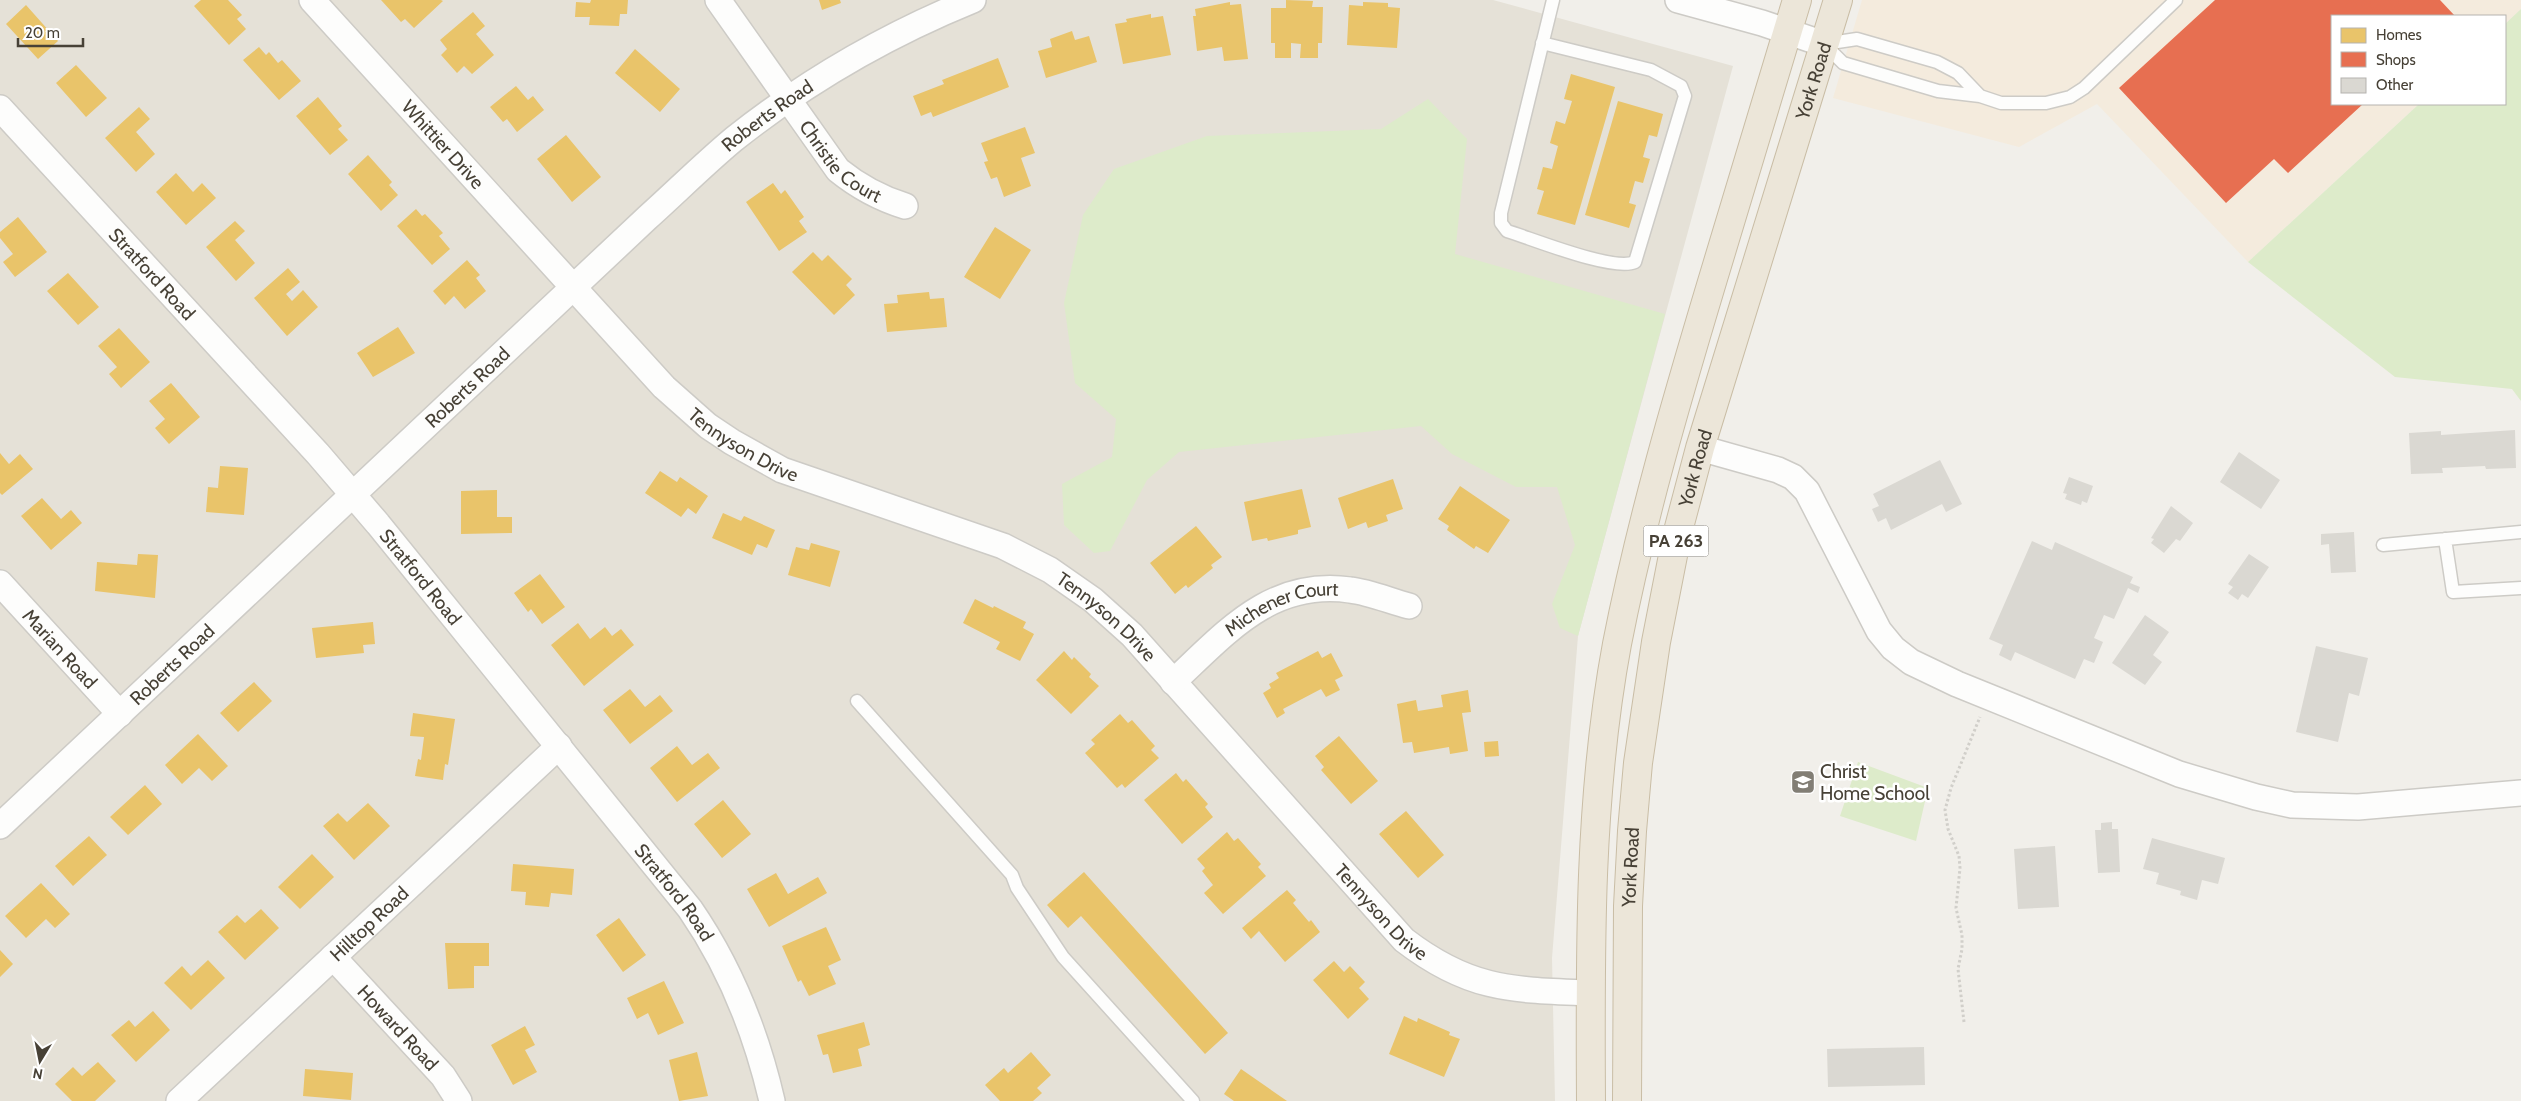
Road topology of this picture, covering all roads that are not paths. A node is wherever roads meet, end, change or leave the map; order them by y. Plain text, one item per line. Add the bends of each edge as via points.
1 (312, 0) edge
2 (718, 0) edge
3 (973, 0) edge
4 (1553, 0) edge
5 (1678, 0) edge
6 (1798, 0) edge
7 (1838, 0) edge
8 (2176, 0) edge
9 (1788, 32) junction
10 (1542, 43) junction
11 (1824, 44) junction
12 (1980, 96) junction
13 (788, 100) junction
14 (0, 108) edge
15 (905, 206) dead end
16 (574, 288) junction
17 (1700, 448) junction
18 (354, 496) junction
19 (2521, 532) edge
20 (2445, 539) junction
21 (2383, 545) dead end
22 (0, 583) edge
23 (2521, 588) edge
24 (1409, 606) dead end
25 (1173, 682) junction
26 (857, 701) dead end
27 (120, 714) junction
28 (559, 746) junction
29 (2521, 794) edge
30 (0, 826) edge
31 (333, 957) junction
32 (1590, 993) junction
33 (771, 1097) edge
34 (179, 1101) edge
35 (459, 1101) edge
36 (1193, 1101) edge
37 (1591, 1101) edge
38 (1627, 1101) edge

1 - 16 street, Whittier Drive
2 - 13 street, Christie Court
3 - 13 street, Roberts Road via 889,38 840,65
4 - 10 lane
5 - 9 street
6 - 9 highway, York Road / PA 263
7 - 11 highway, York Road / PA 263
8 - 12 lane via 2084,88 2070,97 2024,105 2001,103
9 - 11 street
9 - 32 highway, York Road / PA 263 via 1666,434 1617,645 1600,776 1593,872
10 - 10 lane via 1501,223 1507,231 1608,264 1627,266 1635,262 1685,96 1681,86 1651,70
11 - 12 lane via 1843,63 1938,91
11 - 12 lane via 1857,38 1937,62 1958,73
11 - 17 highway, York Road / PA 263
13 - 15 street, Christie Court via 838,170 869,192
13 - 16 street, Roberts Road via 734,140
14 - 18 street, Stratford Road
16 - 18 street, Roberts Road
16 - 25 street, Tennyson Drive via 664,386 732,442 782,470 1003,546 1050,570 1113,617
17 - 29 street via 1793,477 1807,491 1879,631 1911,662 1957,684 2179,774 2292,805 2358,807
17 - 38 highway, York Road / PA 263 via 1677,535 1638,763 1628,906
18 - 27 street, Roberts Road
18 - 28 street, Stratford Road
19 - 20 lane
20 - 21 lane
20 - 23 lane via 2453,592
22 - 27 street, Marian Road
24 - 25 street, Michener Court via 1352,590 1312,589 1283,596 1239,620
25 - 32 street, Tennyson Drive via 1388,924 1427,957 1478,982 1520,990
26 - 36 lane via 1012,875 1016,888 1063,957
27 - 30 street, Roberts Road
28 - 31 street, Hilltop Road
28 - 33 street, Stratford Road via 705,931 731,978 750,1026
31 - 34 street, Hilltop Road
31 - 35 street, Howard Road via 443,1076
32 - 37 highway, York Road / PA 263

